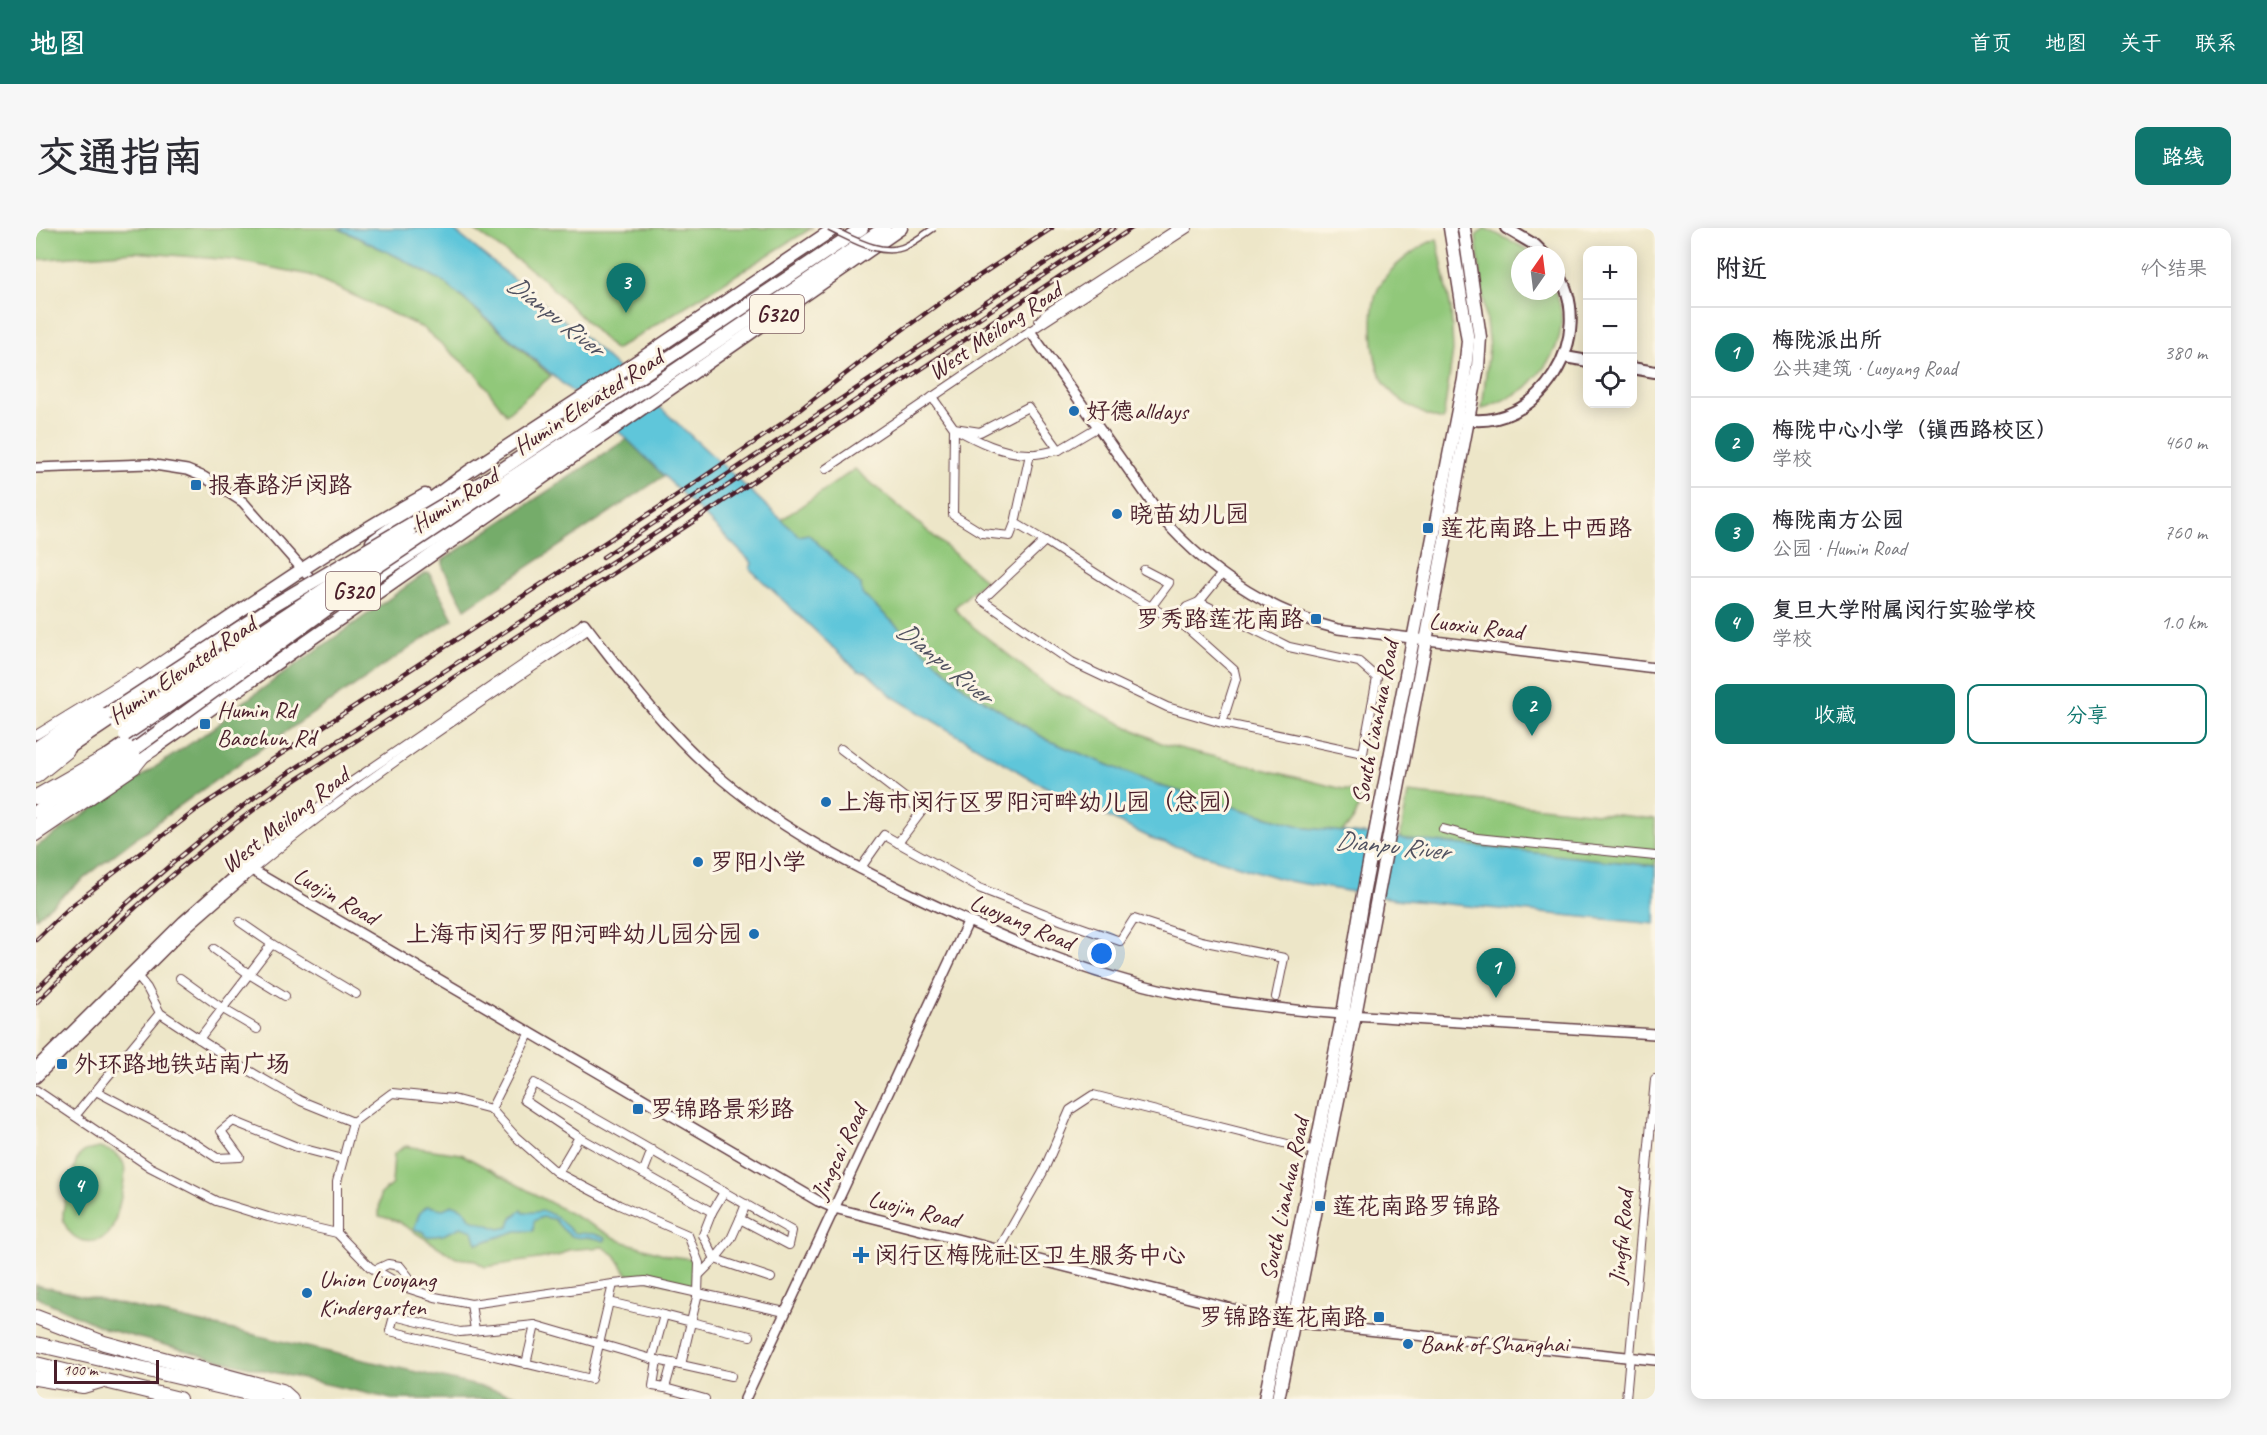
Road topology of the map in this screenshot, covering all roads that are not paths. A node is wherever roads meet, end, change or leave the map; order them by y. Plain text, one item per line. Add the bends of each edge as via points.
1 (829, 228) edge
2 (835, 228) edge
3 (862, 228) edge
4 (884, 228) edge
5 (901, 228) edge
6 (934, 228) edge
7 (1178, 228) edge
8 (1188, 228) edge
9 (1450, 228) edge
10 (1464, 228) edge
11 (1506, 228) edge
12 (1536, 246) edge
13 (1565, 288) edge
14 (1030, 331) junction
15 (1566, 357) junction
16 (1583, 360) edge
17 (1637, 370) edge
18 (1655, 372) edge
19 (932, 397) junction
20 (1462, 419) junction
21 (1098, 427) junction
22 (954, 428) junction
23 (604, 433) junction
24 (1059, 450) junction
25 (1030, 454) junction
26 (36, 468) edge
27 (826, 469) dead end
28 (468, 472) junction
29 (494, 481) junction
30 (1015, 523) junction
31 (1046, 541) junction
32 (302, 568) junction
33 (1144, 570) dead end
34 (1221, 575) junction
35 (315, 583) junction
36 (1199, 602) junction
37 (331, 605) junction
38 (1151, 607) junction
39 (341, 617) junction
40 (1174, 621) junction
41 (587, 626) joint
42 (1188, 628) junction
43 (1413, 639) junction
44 (1426, 640) junction
45 (175, 655) junction
46 (1655, 669) edge
47 (107, 714) joint
48 (1222, 723) junction
49 (36, 735) edge
50 (136, 748) joint
51 (36, 749) edge
52 (153, 749) junction
53 (841, 749) dead end
54 (36, 755) edge
55 (66, 757) junction
56 (36, 761) edge
57 (109, 761) junction
58 (36, 766) edge
59 (36, 778) edge
60 (36, 796) edge
61 (62, 801) junction
62 (36, 812) edge
63 (36, 826) edge
64 (1443, 829) dead end
65 (36, 837) edge
66 (898, 843) junction
67 (1655, 856) edge
68 (249, 868) junction
69 (860, 868) junction
70 (240, 922) dead end
71 (968, 922) junction
72 (272, 944) junction
73 (214, 949) dead end
74 (249, 975) junction
75 (138, 977) junction
76 (180, 978) dead end
77 (356, 994) dead end
78 (285, 996) dead end
79 (1276, 997) dead end
80 (223, 1009) junction
81 (160, 1013) junction
82 (1349, 1014) junction
83 (257, 1029) dead end
84 (530, 1032) junction
85 (1655, 1034) edge
86 (199, 1039) junction
87 (36, 1067) edge
88 (36, 1078) edge
89 (1655, 1079) edge
90 (36, 1090) edge
91 (96, 1091) junction
92 (491, 1109) junction
93 (75, 1116) junction
94 (353, 1122) junction
95 (579, 1137) junction
96 (652, 1150) junction
97 (1315, 1151) junction
98 (343, 1159) junction
99 (558, 1173) junction
100 (643, 1173) junction
101 (724, 1192) junction
102 (746, 1204) junction
103 (834, 1208) junction
104 (712, 1212) junction
105 (740, 1220) junction
106 (337, 1233) junction
107 (998, 1251) junction
108 (715, 1259) junction
109 (375, 1270) junction
110 (699, 1275) junction
111 (771, 1278) dead end
112 (613, 1284) junction
113 (407, 1288) junction
114 (698, 1293) junction
115 (609, 1302) junction
116 (471, 1304) junction
117 (785, 1312) junction
118 (664, 1316) junction
119 (36, 1317) edge
120 (691, 1322) junction
121 (1286, 1322) junction
122 (535, 1325) junction
123 (475, 1330) junction
124 (750, 1336) dead end
125 (36, 1344) edge
126 (599, 1344) junction
127 (1630, 1358) junction
128 (655, 1360) junction
129 (1655, 1360) edge
130 (672, 1363) junction
131 (36, 1364) edge
132 (526, 1364) junction
133 (681, 1365) junction
134 (731, 1376) dead end
135 (36, 1378) edge
136 (100, 1381) junction
137 (665, 1388) junction
138 (179, 1399) edge
139 (274, 1399) edge
140 (291, 1399) edge
141 (705, 1399) edge
142 (745, 1399) edge
143 (1265, 1399) edge
144 (1278, 1399) edge
145 (1626, 1399) edge

1 - 6 street, bridge via 879,250 904,248
2 - 28 main road, Humin Road / G320
3 - 29 main road, Humin Elevated Road, bridge
4 - 29 main road, Humin Elevated Road, bridge via 662,380
5 - 23 main road, Humin Road / G320
7 - 14 street via 1047,313
8 - 14 street, West Meilong Road
9 - 20 main road, South Lianhua Road via 1468,341
10 - 20 main road, South Lianhua Road via 1480,337 1478,367
11 - 12 main road
13 - 15 main road via 1570,312
14 - 19 street, West Meilong Road
14 - 21 street, Luoxiu Road
15 - 16 main road
15 - 20 main road via 1542,394 1521,409 1492,419
17 - 18 main road
19 - 22 street
19 - 27 street, West Meilong Road
20 - 43 main road, South Lianhua Road
20 - 44 main road, South Lianhua Road
21 - 24 street
21 - 34 street, Luoxiu Road via 1167,524
22 - 24 street via 980,432 1028,407
22 - 25 street via 1000,450
22 - 30 street via 953,515 982,533 1010,536
23 - 37 main road, Humin Road / G320 via 559,455
23 - 39 main road
24 - 25 street
25 - 30 street
26 - 32 street via 148,464 186,470 219,484 243,502
28 - 32 main road
28 - 35 main road, Humin Road / G320
29 - 47 main road, bridge via 277,603
29 - 50 main road, bridge
29 - 55 main road, Humin Elevated Road, bridge via 121,730
30 - 31 street
31 - 38 street
31 - 48 street via 982,600 1072,662 1167,707
32 - 35 street
32 - 45 main road
33 - 38 street via 1169,583
34 - 36 street
34 - 43 street, Luoxiu Road via 1267,603 1316,623
35 - 37 street
35 - 55 main road, Humin Road / G320
36 - 40 street via 1187,607
36 - 42 street via 1199,612
36 - 48 street via 1289,647 1359,662 1377,678 1363,753
37 - 39 street
37 - 57 main road, Humin Road / G320
38 - 40 street
39 - 52 main road
40 - 42 street
41 - 68 street, West Meilong Road via 488,693
41 - 69 street, Luoyang Road via 658,717 724,781 771,816
42 - 48 street via 1234,670 1236,679
43 - 44 street, Luoxiu Road
43 - 82 main road, South Lianhua Road via 1362,900
44 - 46 street, Luoxiu Road
44 - 82 main road, South Lianhua Road via 1377,903
45 - 49 street
45 - 51 highway
47 - 55 highway
50 - 57 highway
52 - 61 highway
52 - 65 street via 136,769
53 - 66 street via 921,811
54 - 55 highway
55 - 56 highway
55 - 58 main road, Humin Road / G320
55 - 59 highway
55 - 60 highway
57 - 60 highway
57 - 61 highway
61 - 62 main road
61 - 63 highway
64 - 67 street via 1478,838
66 - 69 street via 884,835
66 - 79 street via 979,888 1120,941 1134,919 1201,941 1284,958
68 - 75 street, West Meilong Road
68 - 84 street, Luojin Road
68 - 87 street, West Meilong Road via 183,921
69 - 71 street, Luoyang Road
70 - 72 street
71 - 82 street, Luoyang Road via 1075,965 1177,993
71 - 103 street, Jingcai Road
72 - 74 street
72 - 77 street
73 - 74 street
74 - 78 street
74 - 80 street
75 - 81 street
75 - 88 street, West Meilong Road
76 - 80 street
80 - 83 street
80 - 86 street
81 - 86 street
81 - 91 street
82 - 85 street, Luoyang Road
82 - 97 main road, South Lianhua Road
82 - 121 main road, South Lianhua Road
84 - 92 street
84 - 103 street, Luojin Road
86 - 94 street via 301,1101
89 - 127 street, Jingfu Road
90 - 93 street
91 - 93 street
91 - 98 street via 217,1158 240,1157 221,1131 233,1121 297,1147
92 - 94 street via 453,1099 392,1094
92 - 99 street
93 - 106 street via 150,1167 216,1201
94 - 98 street
95 - 96 street via 524,1100 534,1083
95 - 99 street
95 - 100 street
96 - 100 street
96 - 101 street
97 - 107 street via 1093,1095 1070,1110 1043,1172
97 - 121 main road, South Lianhua Road
98 - 106 street via 337,1182
99 - 110 street via 688,1235 699,1263
100 - 104 street
101 - 102 street
101 - 104 street
102 - 105 street
102 - 105 street via 792,1231 789,1245
103 - 107 street, Luojin Road
103 - 117 street, Jingcai Road
104 - 108 street via 703,1235
105 - 108 street
106 - 109 street
107 - 121 street, Luojin Road
108 - 110 street
108 - 111 street
109 - 113 street
109 - 113 street via 388,1264 400,1266 408,1276
110 - 114 street
112 - 114 street via 645,1281
112 - 115 street
112 - 116 street
113 - 116 street
114 - 117 street
114 - 120 street
115 - 118 street
115 - 126 street
116 - 123 street
117 - 142 street, Jingcai Road
118 - 120 street
118 - 128 street
119 - 140 highway via 104,1343 282,1391
120 - 124 street
120 - 133 street
121 - 127 street, Luojin Road
121 - 143 main road, South Lianhua Road
121 - 144 main road, South Lianhua Road
122 - 123 street
122 - 126 street
122 - 132 street
123 - 132 street via 460,1332 394,1316 390,1331
125 - 139 highway
126 - 128 street
126 - 132 street via 591,1379
127 - 129 street, Luojin Road
127 - 145 street, Jingfu Road
128 - 130 street
128 - 137 street via 653,1386
130 - 133 street
130 - 137 street
131 - 136 highway
133 - 134 street
135 - 136 highway via 83,1386
136 - 138 highway
137 - 141 street

